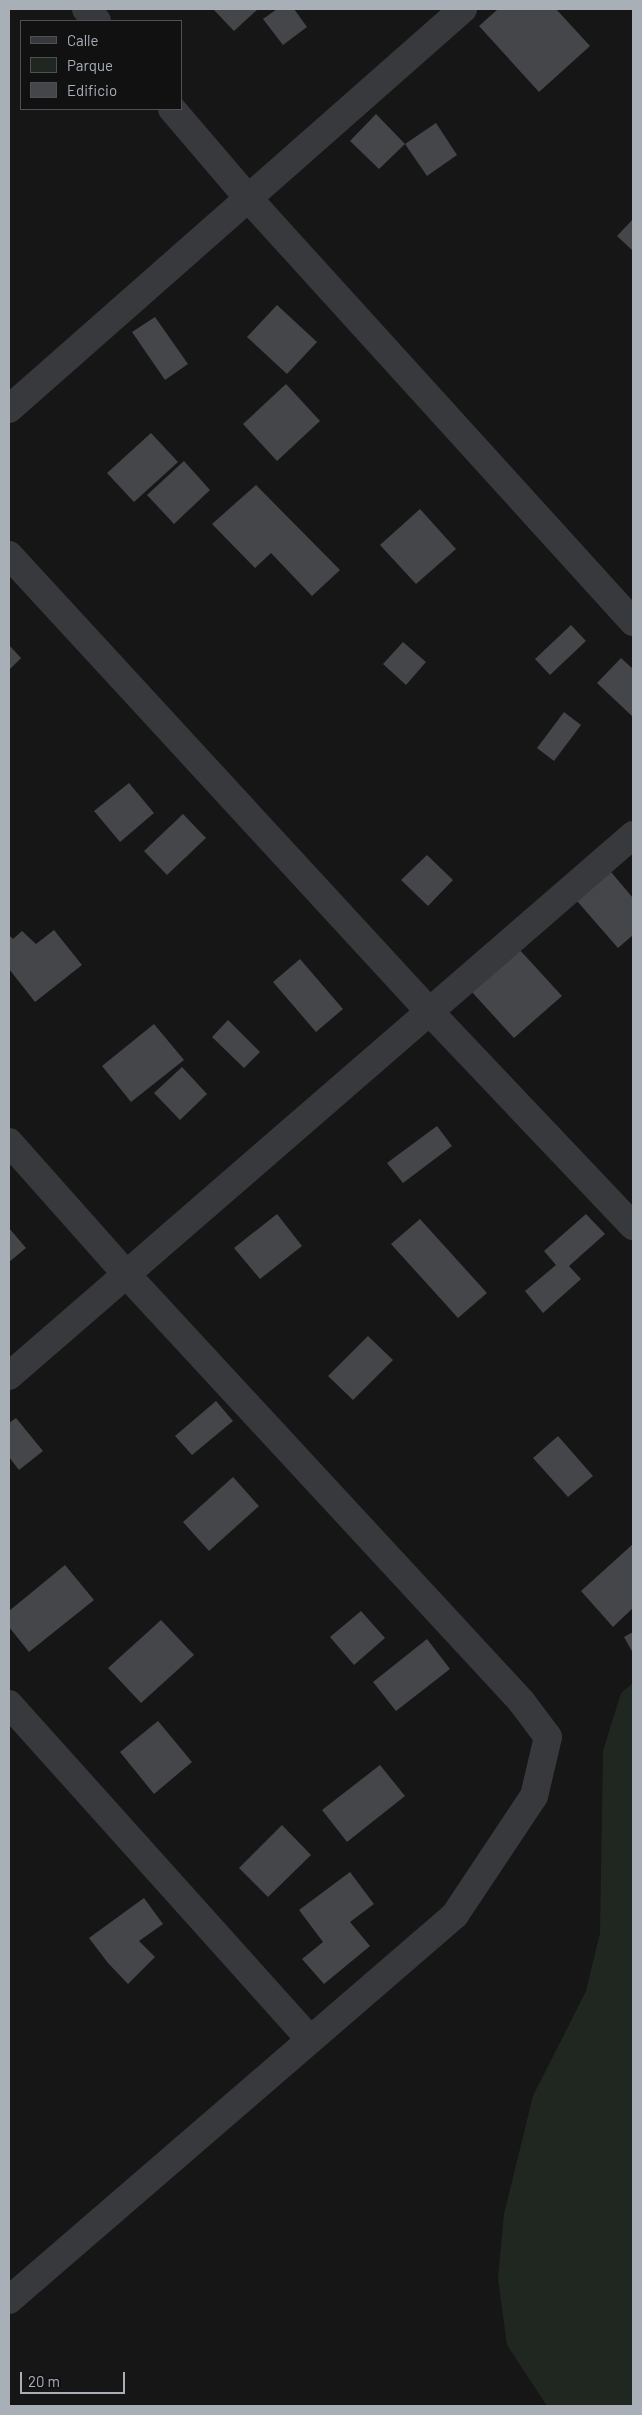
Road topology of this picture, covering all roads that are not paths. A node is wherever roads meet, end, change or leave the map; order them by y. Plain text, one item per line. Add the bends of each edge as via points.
1 (86, 9) edge
2 (463, 9) edge
3 (96, 20) edge
4 (173, 110) edge
5 (248, 198) junction
6 (9, 409) edge
7 (9, 555) edge
8 (633, 622) edge
9 (633, 835) edge
10 (428, 1010) junction
11 (9, 1142) edge
12 (633, 1226) edge
13 (126, 1274) junction
14 (9, 1376) edge
15 (9, 1704) edge
16 (310, 2040) junction
17 (9, 2300) edge

1 - 3 street
2 - 5 street
4 - 5 street
5 - 6 street
5 - 8 street
7 - 10 street
9 - 10 street
10 - 12 street
10 - 13 street
11 - 13 street
13 - 14 street
13 - 16 street via 522,1701 548,1737 534,1796 455,1915
15 - 16 street
16 - 17 street

